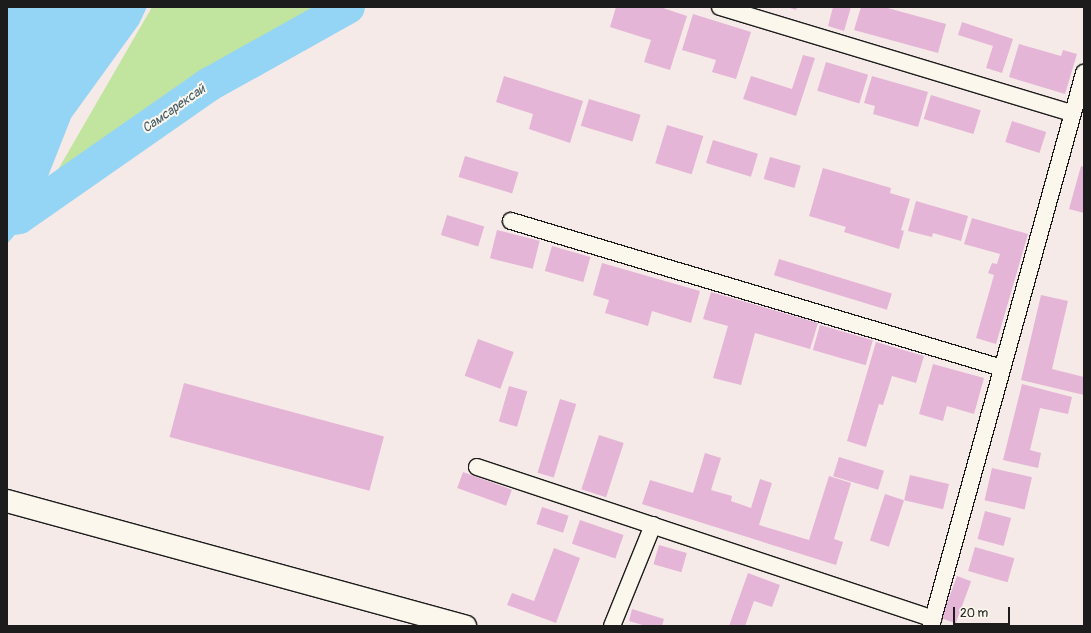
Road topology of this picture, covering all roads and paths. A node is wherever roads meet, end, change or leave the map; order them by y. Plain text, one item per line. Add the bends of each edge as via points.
1 (720, 7) edge
2 (1084, 72) edge
3 (1072, 113) junction
4 (511, 221) dead end
5 (1002, 368) junction
6 (477, 467) dead end
7 (7, 501) edge
8 (653, 525) junction
9 (932, 622) edge
10 (465, 626) edge
11 (612, 626) edge

1 - 3 street
2 - 3 street
3 - 5 street
4 - 5 street
5 - 9 street
6 - 8 street
7 - 10 main road
8 - 9 street
8 - 11 street

